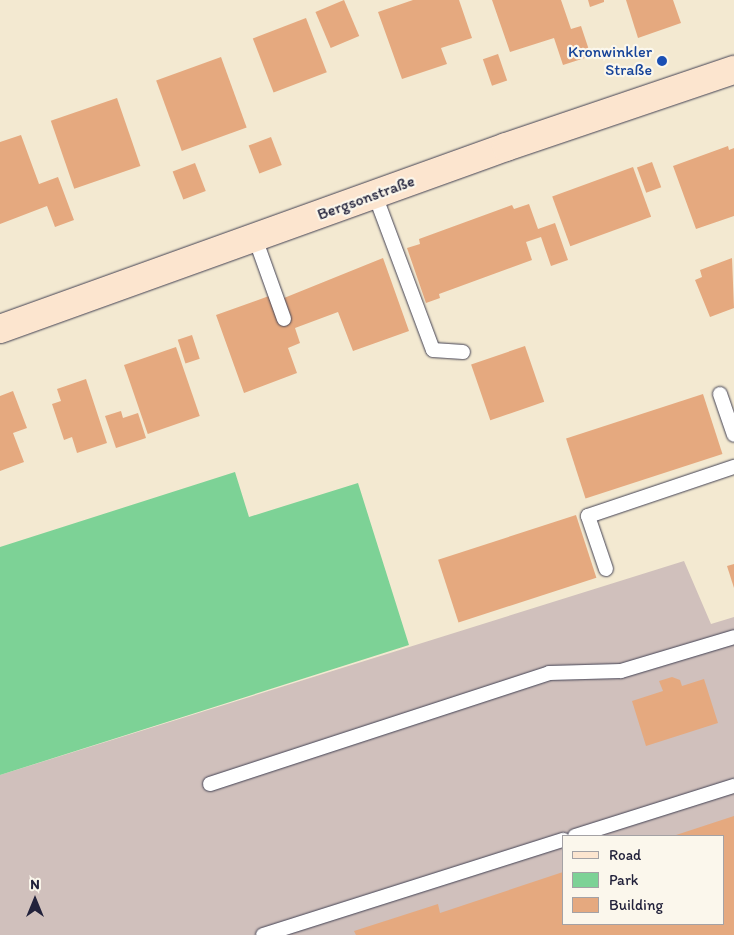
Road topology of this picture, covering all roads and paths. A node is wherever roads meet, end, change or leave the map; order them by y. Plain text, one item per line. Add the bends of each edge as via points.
1 (734, 70) edge
2 (375, 195) junction
3 (255, 238) junction
4 (284, 319) dead end
5 (0, 329) edge
6 (463, 352) dead end
7 (720, 394) dead end
8 (734, 435) edge
9 (734, 467) edge
10 (606, 568) dead end
11 (734, 637) edge
12 (210, 784) dead end
13 (734, 786) edge
14 (578, 835) edge
15 (562, 840) edge
16 (263, 935) edge

1 - 2 street, Bergsonstraße
2 - 3 street, Bergsonstraße
2 - 6 lane via 433,350
3 - 4 lane
3 - 5 street, Bergsonstraße
7 - 8 lane
9 - 10 lane via 588,516
11 - 12 lane via 621,671 549,673
13 - 14 lane
15 - 16 lane

